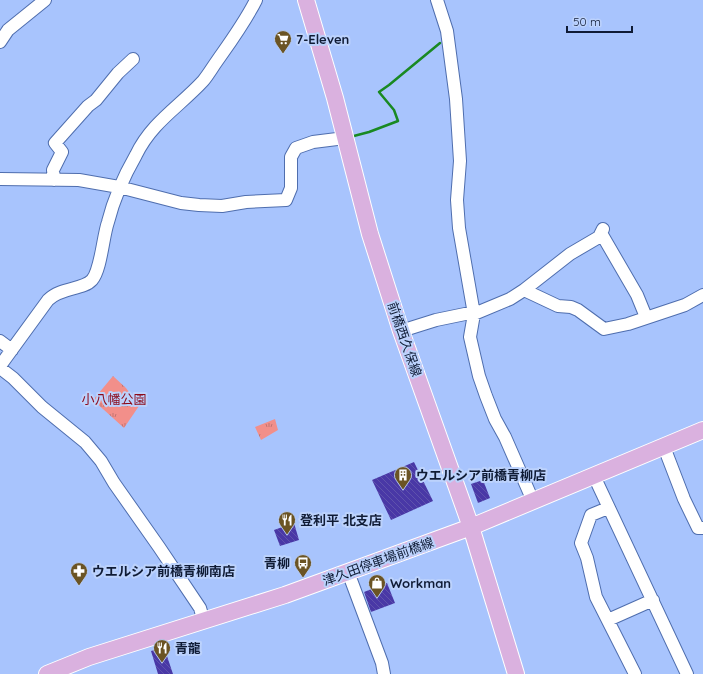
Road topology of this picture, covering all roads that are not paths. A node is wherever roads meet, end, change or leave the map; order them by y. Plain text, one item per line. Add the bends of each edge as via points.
1 (45, 0) edge
2 (256, 0) edge
3 (306, 0) edge
4 (437, 0) edge
5 (0, 42) edge
6 (133, 59) dead end
7 (345, 138) junction
8 (0, 179) edge
9 (54, 180) junction
10 (119, 187) junction
11 (524, 290) junction
12 (703, 295) edge
13 (474, 314) junction
14 (646, 317) junction
15 (401, 331) junction
16 (0, 341) edge
17 (12, 350) junction
18 (0, 367) edge
19 (703, 430) edge
20 (664, 447) junction
21 (594, 476) junction
22 (532, 500) junction
23 (608, 508) junction
24 (471, 527) junction
25 (703, 528) edge
26 (348, 572) junction
27 (653, 600) junction
28 (608, 620) junction
29 (204, 622) junction
30 (47, 674) edge
31 (384, 674) edge
32 (516, 674) edge
33 (635, 674) edge
34 (687, 674) edge

1 - 5 street via 8,30
2 - 10 street via 247,18 204,80 152,129 136,153
3 - 7 main road, 前橋西久保線
4 - 13 street via 447,31 456,100 460,161 457,200
6 - 9 street via 55,143 62,152 53,170
7 - 10 street via 313,142 296,148 291,157 291,188 286,200 199,206
7 - 15 main road, 前橋西久保線 via 370,234
8 - 9 street
9 - 10 street via 79,180
10 - 17 street via 98,268 92,279 87,284 66,290 48,300
11 - 13 street via 510,299
11 - 14 street via 558,306 578,310 604,329
11 - 14 street via 570,254 598,237 602,231 637,295
12 - 14 street via 685,305
13 - 15 street via 436,320
13 - 22 street via 470,337 479,376 495,419
15 - 24 main road, 前橋西久保線
16 - 17 street
17 - 18 street
18 - 29 street via 42,407 85,442 101,461 200,608
19 - 20 main road, 津久田停車場前橋線
20 - 21 main road, 津久田停車場前橋線
20 - 25 street via 684,499 698,528
21 - 22 main road, 津久田停車場前橋線
21 - 23 street
22 - 24 main road, 津久田停車場前橋線
23 - 27 street
23 - 28 street via 591,515 582,543 596,597
24 - 26 main road, 津久田停車場前橋線
24 - 32 main road, 前橋西久保線
26 - 29 main road, 津久田停車場前橋線
26 - 31 street
27 - 28 street
27 - 34 street
28 - 33 street
29 - 30 main road, 津久田停車場前橋線 via 89,657

